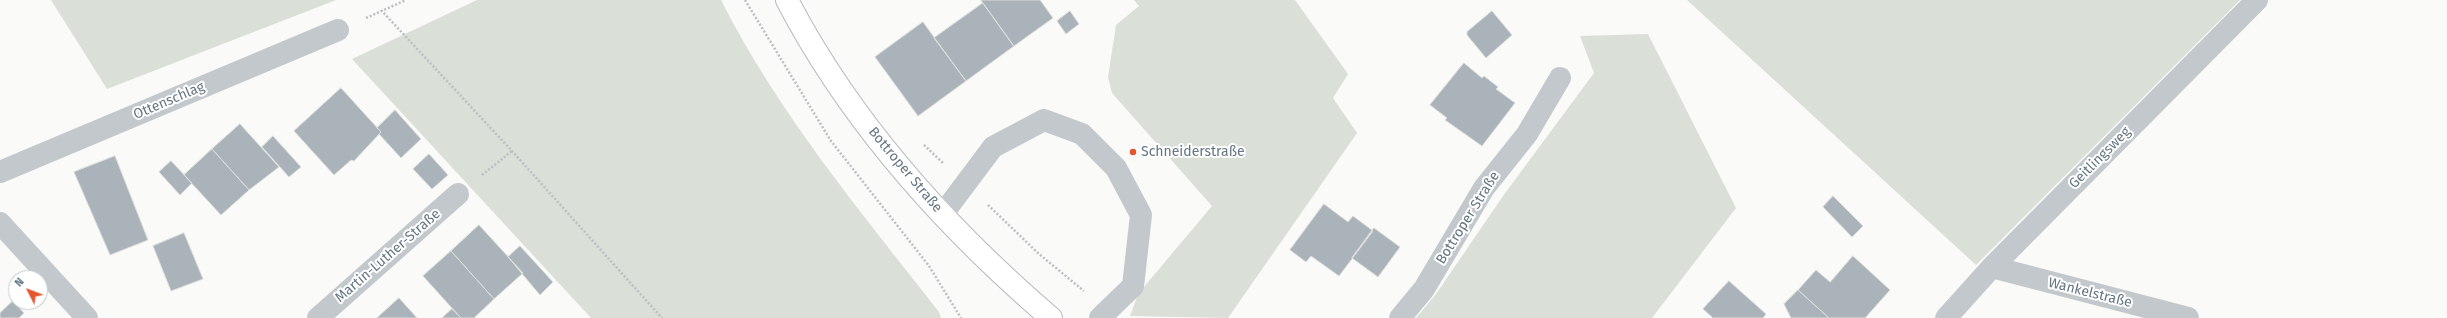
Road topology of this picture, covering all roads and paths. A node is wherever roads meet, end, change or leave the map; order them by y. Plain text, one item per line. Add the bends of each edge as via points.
1 (406, 0) edge
2 (745, 0) edge
3 (787, 0) edge
4 (2257, 0) edge
5 (338, 30) dead end
6 (1560, 78) dead end
7 (512, 150) junction
8 (0, 172) edge
9 (458, 194) joint
10 (942, 214) junction
11 (0, 223) edge
12 (1992, 268) junction
13 (87, 318) edge
14 (318, 318) edge
15 (662, 318) edge
16 (962, 318) edge
17 (1051, 318) edge
18 (1100, 318) edge
19 (1400, 318) edge
20 (1946, 318) edge
21 (2188, 318) edge

1 - 7 path via 381,10
2 - 16 path via 831,141 929,266
3 - 10 main road, Bottroper Straße via 838,86 888,153
4 - 12 street, Geitlingsweg
5 - 8 street, Ottenschlag
6 - 19 street, Bottroper Straße via 1527,134 1484,188 1424,289
7 - 9 path
7 - 15 path
9 - 14 street, Martin-Luther-Straße
10 - 17 main road, Bottroper Straße via 1000,274
10 - 18 street via 993,147 1044,120 1082,134 1116,168 1141,215 1133,286
11 - 13 street
12 - 20 street, Geitlingsweg
12 - 21 street, Wankelstraße

